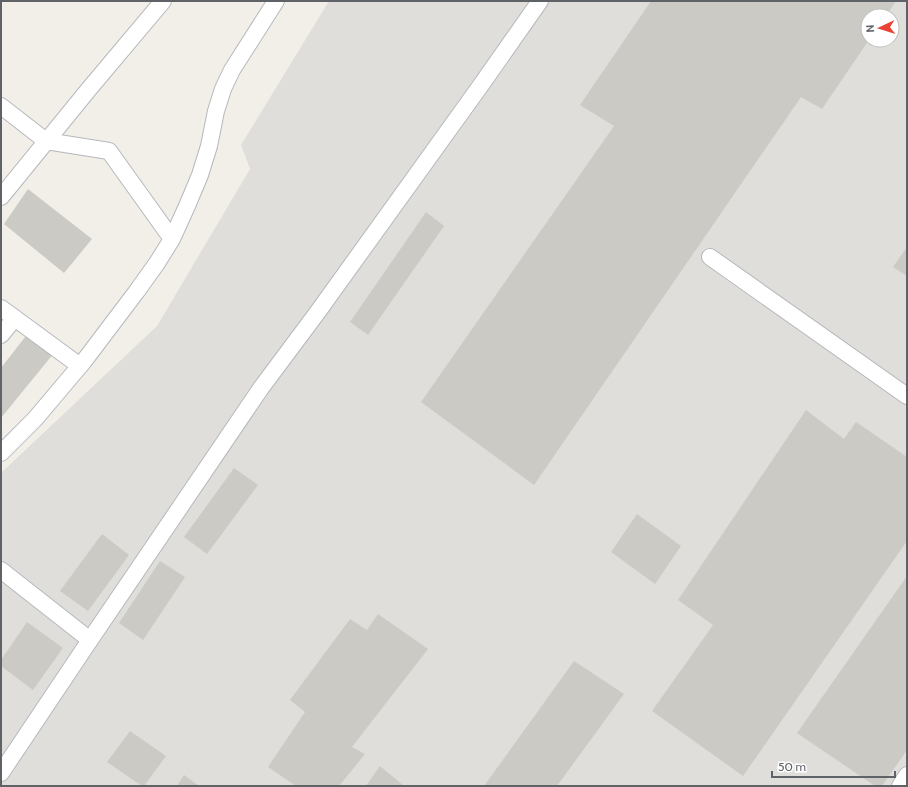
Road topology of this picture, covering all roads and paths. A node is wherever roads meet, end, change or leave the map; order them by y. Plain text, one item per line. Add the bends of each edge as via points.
1 (163, 1) edge
2 (276, 1) edge
3 (540, 1) edge
4 (1, 106) edge
5 (46, 141) junction
6 (1, 197) edge
7 (172, 239) junction
8 (710, 257) dead end
9 (1, 308) edge
10 (15, 318) junction
11 (1, 335) edge
12 (80, 366) junction
13 (907, 396) edge
14 (1, 453) edge
15 (1, 570) edge
16 (90, 640) junction
17 (1, 773) edge
18 (907, 776) edge
19 (900, 786) edge

1 - 5 street
2 - 7 street via 232,70 223,89 200,174
3 - 16 street via 261,388
4 - 5 street
5 - 6 street
5 - 7 street via 108,151
7 - 12 street
8 - 13 street
9 - 10 street
10 - 11 street
10 - 12 street
12 - 14 street via 35,419
15 - 16 street
16 - 17 street
18 - 19 street

